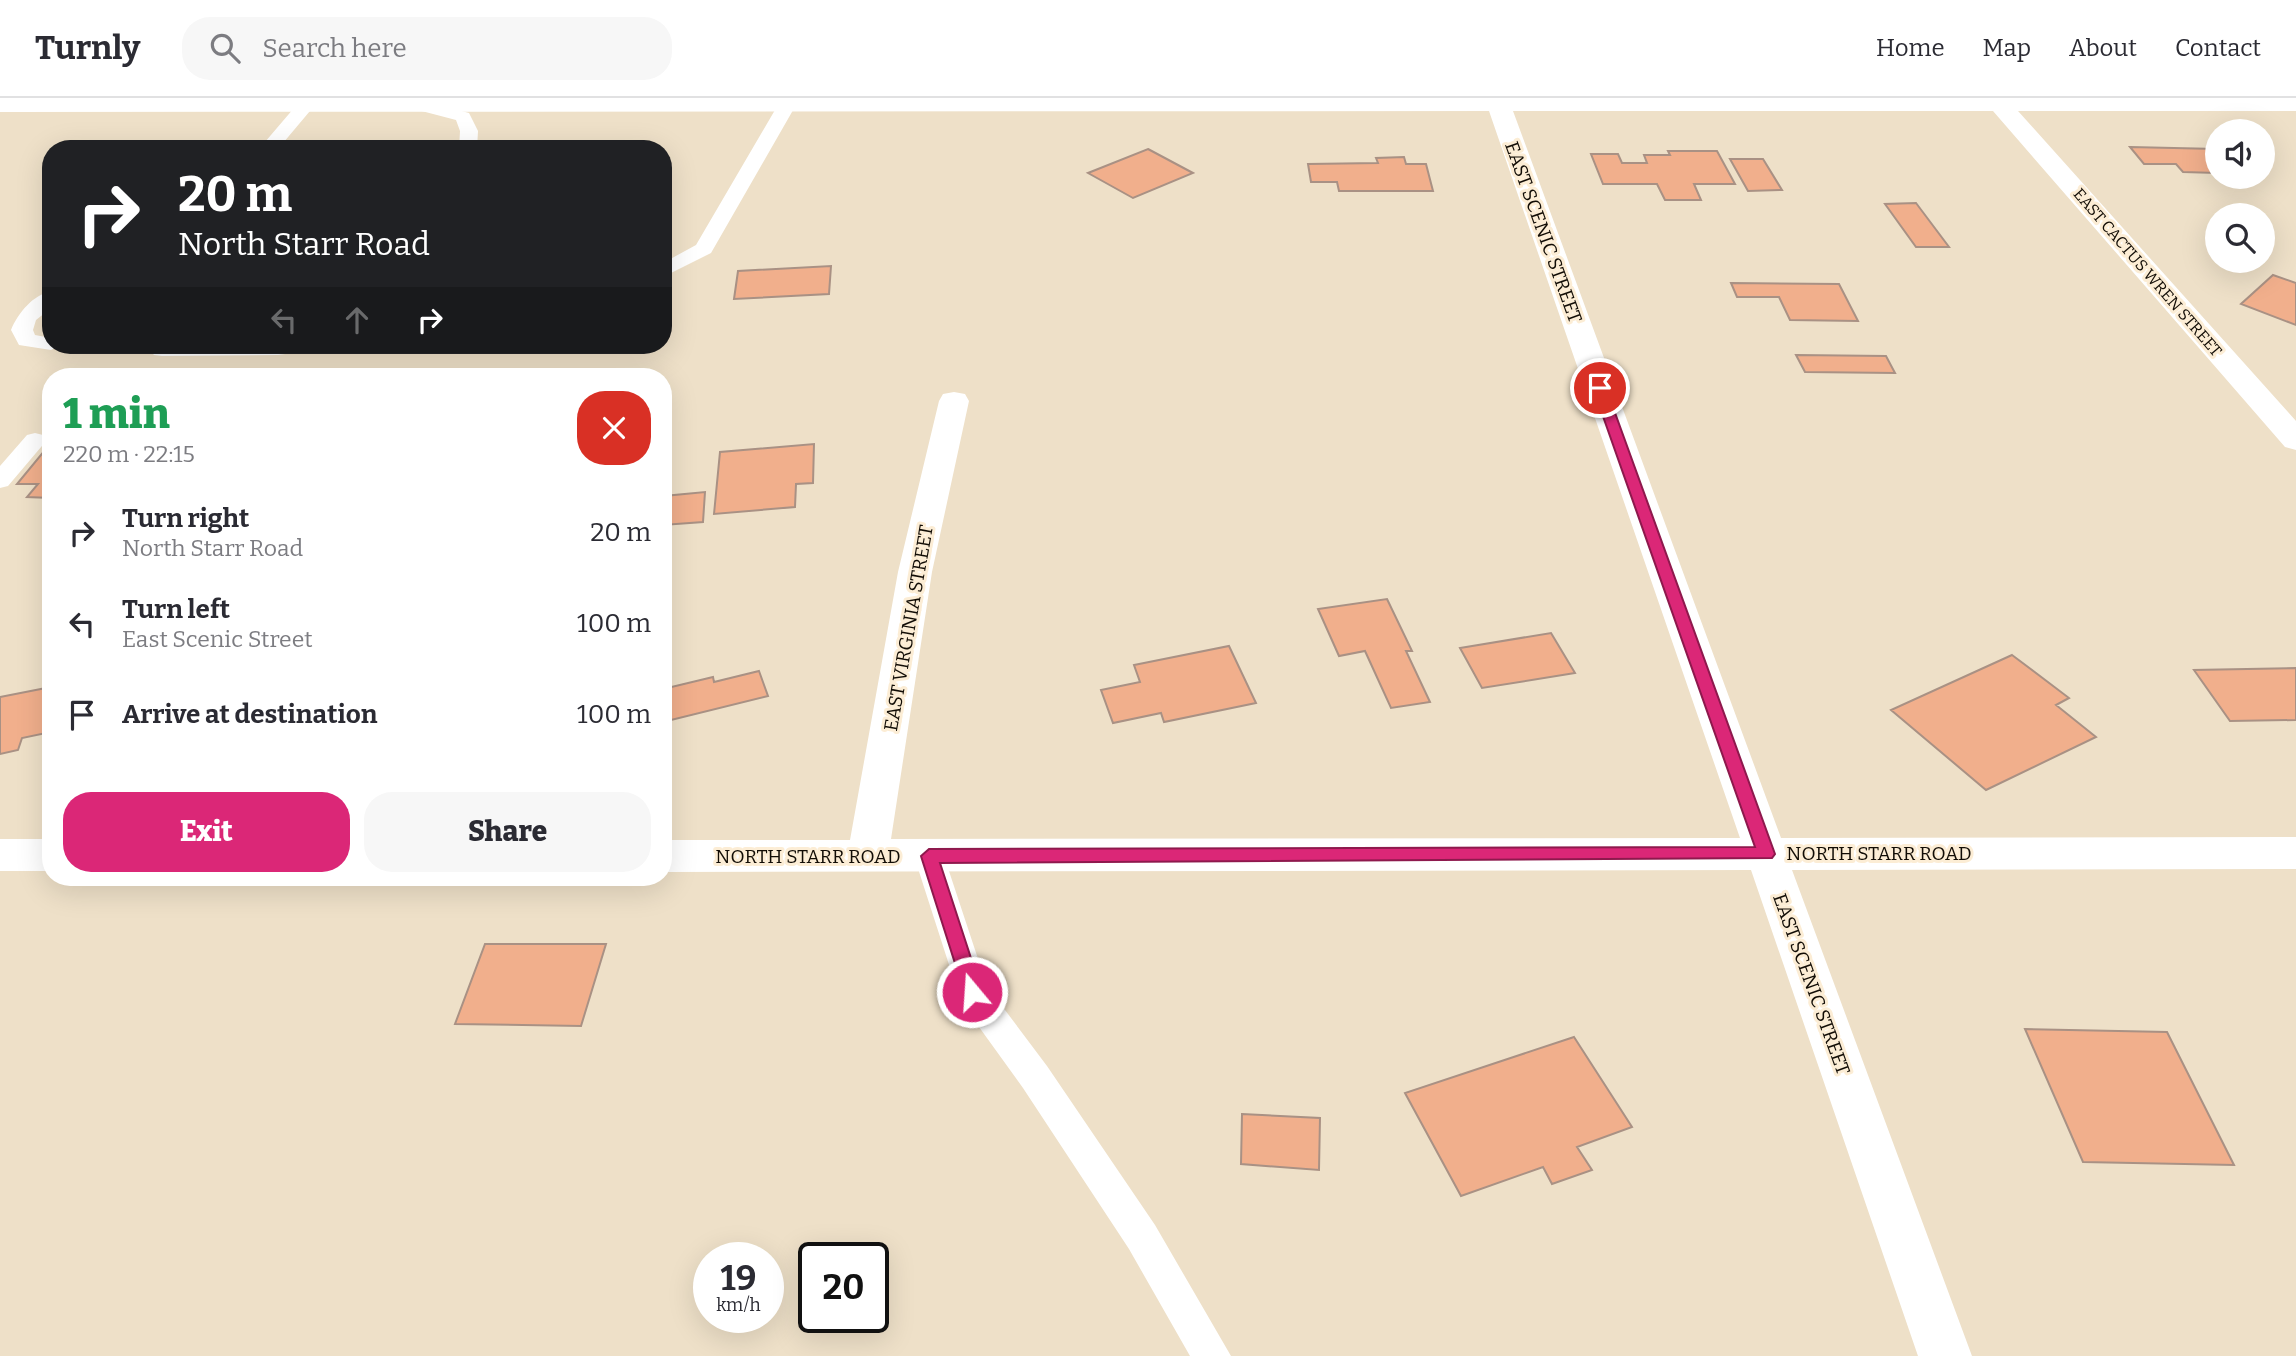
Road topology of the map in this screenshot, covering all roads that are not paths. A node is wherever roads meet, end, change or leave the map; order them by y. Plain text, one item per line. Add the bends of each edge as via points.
1 (789, 101) edge
2 (1497, 101) edge
3 (1985, 102) edge
4 (2296, 104) edge
5 (0, 105) edge
6 (306, 105) junction
7 (420, 105) junction
8 (276, 140) edge
9 (468, 140) edge
10 (672, 266) edge
11 (42, 304) edge
12 (42, 342) edge
13 (954, 401) dead end
14 (2296, 439) edge
15 (35, 440) dead end
16 (0, 481) edge
17 (2296, 853) edge
18 (1766, 854) junction
19 (0, 855) edge
20 (42, 856) edge
21 (672, 856) edge
22 (869, 856) junction
23 (929, 856) junction
24 (1212, 1356) edge
25 (1945, 1356) edge

1 - 2 street
1 - 7 street
1 - 10 lane via 704,249
2 - 3 street
2 - 18 street, EAST SCENIC STREET
3 - 4 street
3 - 14 street, EAST CACTUS WREN STREET
5 - 6 street
6 - 7 street
6 - 8 lane
7 - 9 lane via 463,117
11 - 12 lane via 27,317 22,330 27,340
13 - 22 street, EAST VIRGINIA STREET via 915,572
15 - 16 lane
17 - 18 street, NORTH STARR ROAD
18 - 23 street, NORTH STARR ROAD
18 - 25 street, EAST SCENIC STREET
19 - 20 street
21 - 22 street, NORTH STARR ROAD
22 - 23 street, NORTH STARR ROAD
23 - 24 lane via 972,992 1142,1237

